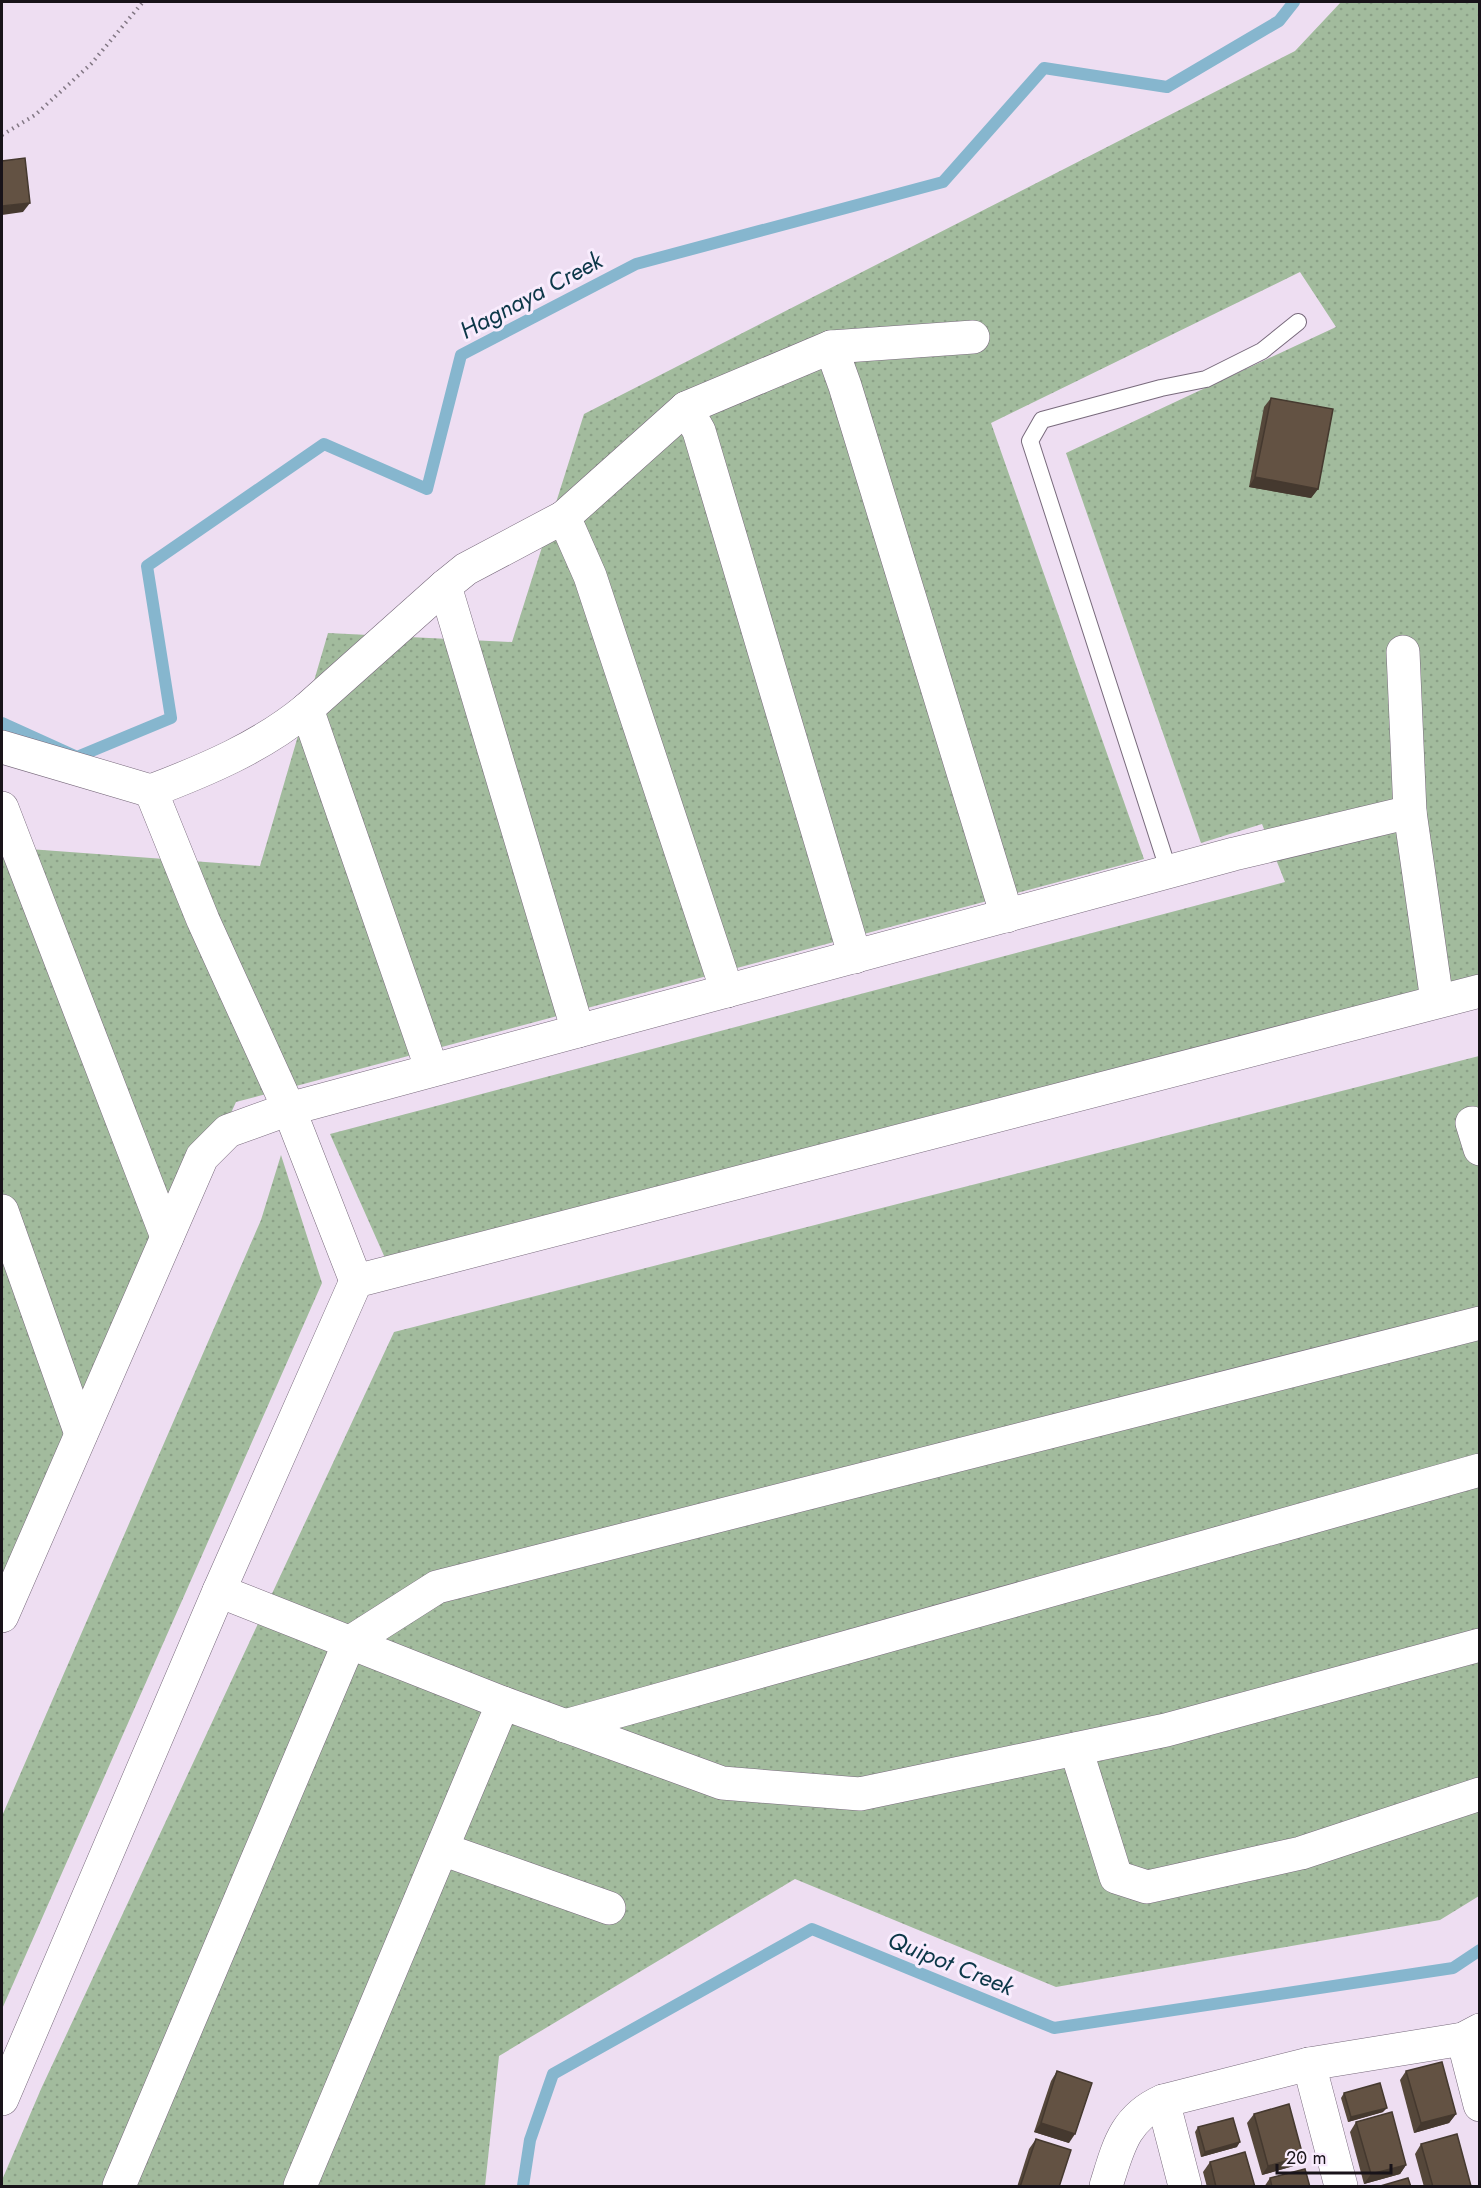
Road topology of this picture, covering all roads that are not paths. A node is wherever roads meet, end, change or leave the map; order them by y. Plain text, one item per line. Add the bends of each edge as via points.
1 (1298, 322) dead end
2 (973, 337) dead end
3 (831, 347) junction
4 (686, 408) junction
5 (564, 517) junction
6 (446, 586) junction
7 (1403, 652) dead end
8 (307, 709) junction
9 (2, 747) edge
10 (151, 791) junction
11 (2, 808) edge
12 (1410, 813) junction
13 (1169, 872) junction
14 (1007, 916) junction
15 (855, 957) junction
16 (727, 991) junction
17 (1479, 991) edge
18 (1437, 1001) junction
19 (578, 1031) junction
20 (432, 1070) junction
21 (289, 1109) junction
22 (2, 1211) edge
23 (167, 1237) junction
24 (356, 1281) junction
25 (1479, 1323) edge
26 (81, 1434) junction
27 (1479, 1470) edge
28 (219, 1591) junction
29 (2, 1616) edge
30 (349, 1643) junction
31 (1479, 1646) edge
32 (503, 1703) junction
33 (565, 1726) junction
34 (1076, 1749) junction
35 (1479, 1794) edge
36 (442, 1849) junction
37 (609, 1908) dead end
38 (1471, 2034) edge
39 (1309, 2064) junction
40 (2, 2099) edge
41 (1163, 2101) junction
42 (1479, 2105) edge
43 (119, 2187) edge
44 (300, 2187) edge
45 (1106, 2187) edge
46 (1185, 2187) edge
47 (1341, 2187) edge

1 - 13 lane via 1262,351 1206,379 1042,420 1030,441
2 - 3 street
3 - 4 street
3 - 14 street
4 - 5 street
4 - 15 street via 699,431
5 - 6 street via 466,569
5 - 16 street via 590,576
6 - 8 street
6 - 19 street
7 - 12 street
8 - 10 street via 283,728 208,769
8 - 20 street
9 - 10 street
10 - 21 street via 203,920
11 - 23 street
12 - 13 street
12 - 18 street
13 - 14 street
14 - 15 street
15 - 16 street
16 - 19 street
17 - 18 street
18 - 24 street
19 - 20 street
20 - 21 street
21 - 23 street via 228,1131 202,1158
21 - 24 street
22 - 26 street
23 - 26 street
24 - 28 street
25 - 30 street via 437,1587
26 - 29 street
27 - 33 street
28 - 30 street
28 - 40 street
30 - 32 street
30 - 43 street
31 - 34 street via 1166,1730
32 - 33 street
32 - 36 street
33 - 34 street via 722,1783 860,1794
34 - 35 street via 1116,1877 1147,1887 1301,1853
36 - 37 street
36 - 44 street
38 - 39 street
38 - 42 street
39 - 41 street
39 - 47 street
41 - 45 street via 1135,2118 1124,2134
41 - 46 street

